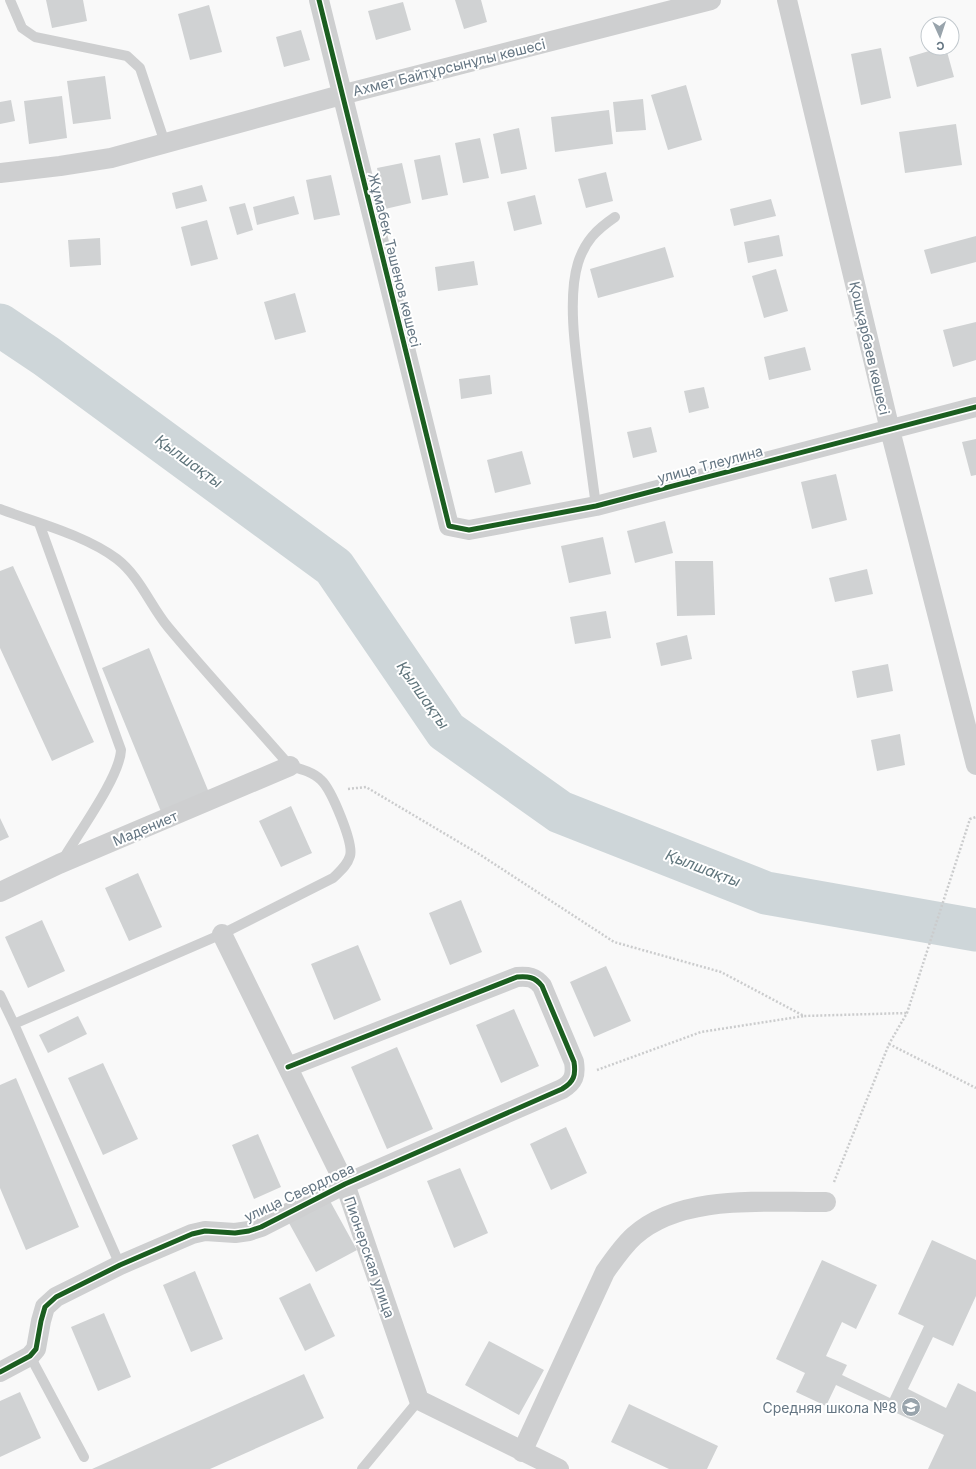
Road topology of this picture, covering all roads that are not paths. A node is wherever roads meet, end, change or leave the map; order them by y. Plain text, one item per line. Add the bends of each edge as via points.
1 (10, 0) edge
2 (319, 0) edge
3 (711, 0) edge
4 (787, 0) edge
5 (341, 95) junction
6 (165, 143) junction
7 (0, 173) edge
8 (615, 217) dead end
9 (976, 407) edge
10 (890, 430) junction
11 (596, 506) junction
12 (0, 509) edge
13 (39, 523) junction
14 (449, 526) joint
15 (976, 764) edge
16 (290, 766) junction
17 (60, 864) junction
18 (0, 892) edge
19 (222, 934) junction
20 (0, 995) edge
21 (14, 1024) junction
22 (288, 1067) junction
23 (345, 1184) junction
24 (826, 1202) road end
25 (120, 1265) junction
26 (30, 1356) junction
27 (0, 1372) edge
28 (419, 1400) junction
29 (522, 1452) junction
30 (84, 1457) dead end
31 (362, 1469) edge
32 (559, 1469) edge

1 - 6 lane via 22,28 35,37 127,56 140,68
2 - 5 street, Жұмабек Тәшенов көшесі
3 - 5 street, Ахмет Байтұрсынұлы көшесі
4 - 10 street, Қошқарбаев көшесі
5 - 6 street, Ахмет Байтұрсынұлы көшесі
5 - 14 street, Жұмабек Тәшенов көшесі
6 - 7 street, Ахмет Байтұрсынұлы көшесі via 111,158
8 - 11 lane via 598,229 586,244 578,264 574,288 574,338
9 - 10 street, улица Тлеулина
10 - 11 street, улица Тлеулина
10 - 15 street, Қошқарбаев көшесі
11 - 14 street, улица Тлеулина via 469,530
12 - 13 lane
13 - 16 lane via 100,548 118,560 135,578 167,625
13 - 17 lane via 121,750 121,760 113,778
16 - 17 street, Мадениет
16 - 19 lane via 305,770 321,779 329,792 349,841 350,855 345,868 333,878
17 - 18 street, Мадениет
19 - 21 lane
19 - 22 street, Пионерская улица
20 - 21 lane
21 - 25 lane
22 - 23 street, Пионерская улица
22 - 23 street, улица Свердлова via 517,977 532,977 542,986 574,1062 574,1079 562,1089
23 - 25 street, улица Свердлова via 261,1227 234,1233 205,1231 192,1234
23 - 28 street, Пионерская улица
24 - 29 street via 704,1205 673,1213 635,1235 606,1272
25 - 26 street, улица Свердлова via 56,1297 45,1307 39,1341
26 - 27 street
26 - 30 lane
28 - 29 street
28 - 31 lane
29 - 32 street

